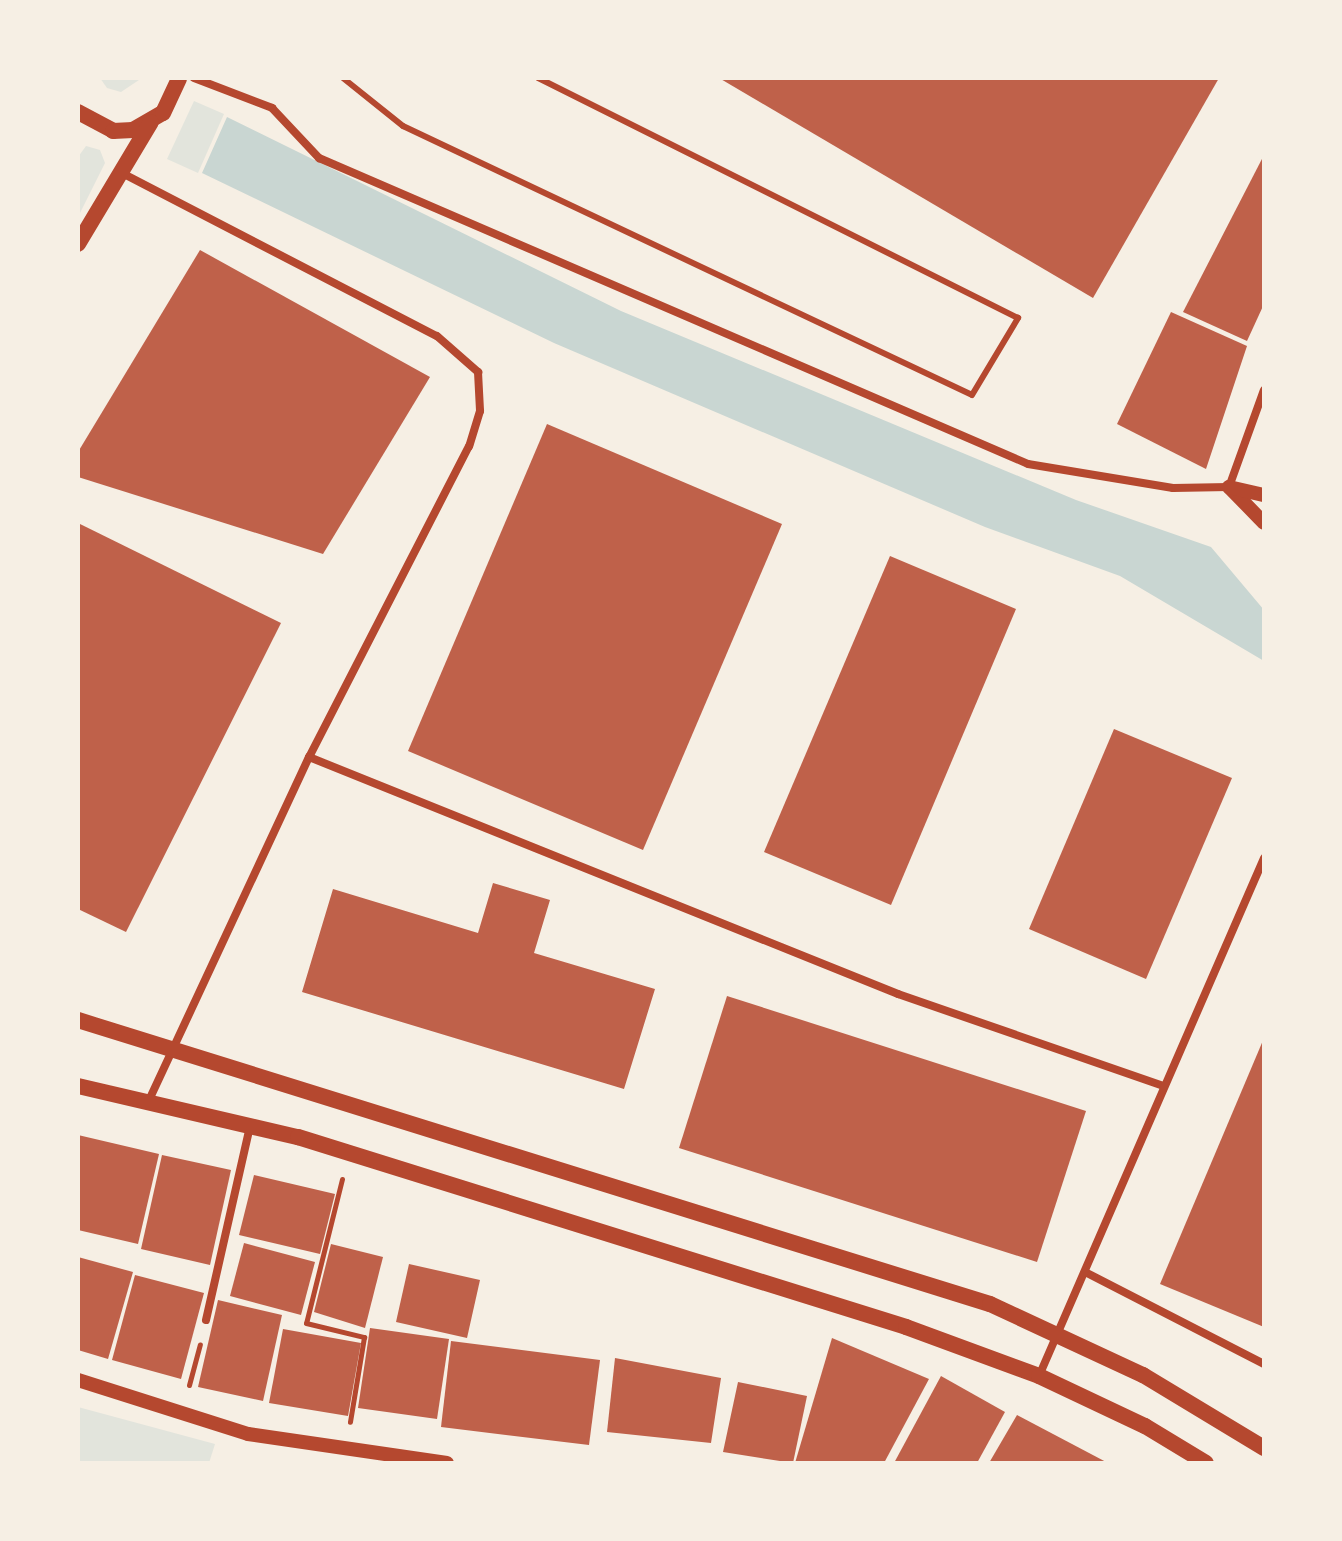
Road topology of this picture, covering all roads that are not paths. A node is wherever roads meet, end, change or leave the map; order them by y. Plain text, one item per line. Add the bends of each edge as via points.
1 (179, 78) edge
2 (194, 78) edge
3 (343, 78) edge
4 (538, 78) edge
5 (78, 112) edge
6 (151, 122) junction
7 (120, 172) junction
8 (78, 244) edge
9 (1264, 390) edge
10 (1229, 487) junction
11 (1264, 495) edge
12 (1264, 523) edge
13 (309, 757) junction
14 (1264, 858) edge
15 (78, 1020) edge
16 (171, 1049) junction
17 (78, 1086) edge
18 (1164, 1086) junction
19 (149, 1100) junction
20 (250, 1126) junction
21 (1085, 1272) junction
22 (206, 1320) road end
23 (1058, 1333) junction
24 (1264, 1364) edge
25 (1039, 1376) junction
26 (78, 1380) edge
27 (1264, 1448) edge
28 (447, 1463) edge
29 (1206, 1463) edge

1 - 6 main road via 172,102
2 - 10 street via 272,108 319,158 1028,464 1173,488
3 - 4 lane via 403,126 972,395 1018,318
5 - 6 main road via 113,131
6 - 7 main road
7 - 8 main road
7 - 13 street via 437,336 478,372 480,411 469,446
9 - 10 street
10 - 11 street
10 - 12 street
13 - 16 street
13 - 18 street via 898,994
14 - 18 street
15 - 16 main road
16 - 19 street
16 - 23 main road via 913,1279
17 - 19 main road
18 - 21 street
19 - 20 main road
20 - 22 street
20 - 25 main road via 797,1291
21 - 23 street
21 - 24 street
23 - 25 street
23 - 27 main road via 1209,1410
25 - 29 main road via 1145,1426
26 - 28 street via 248,1434

